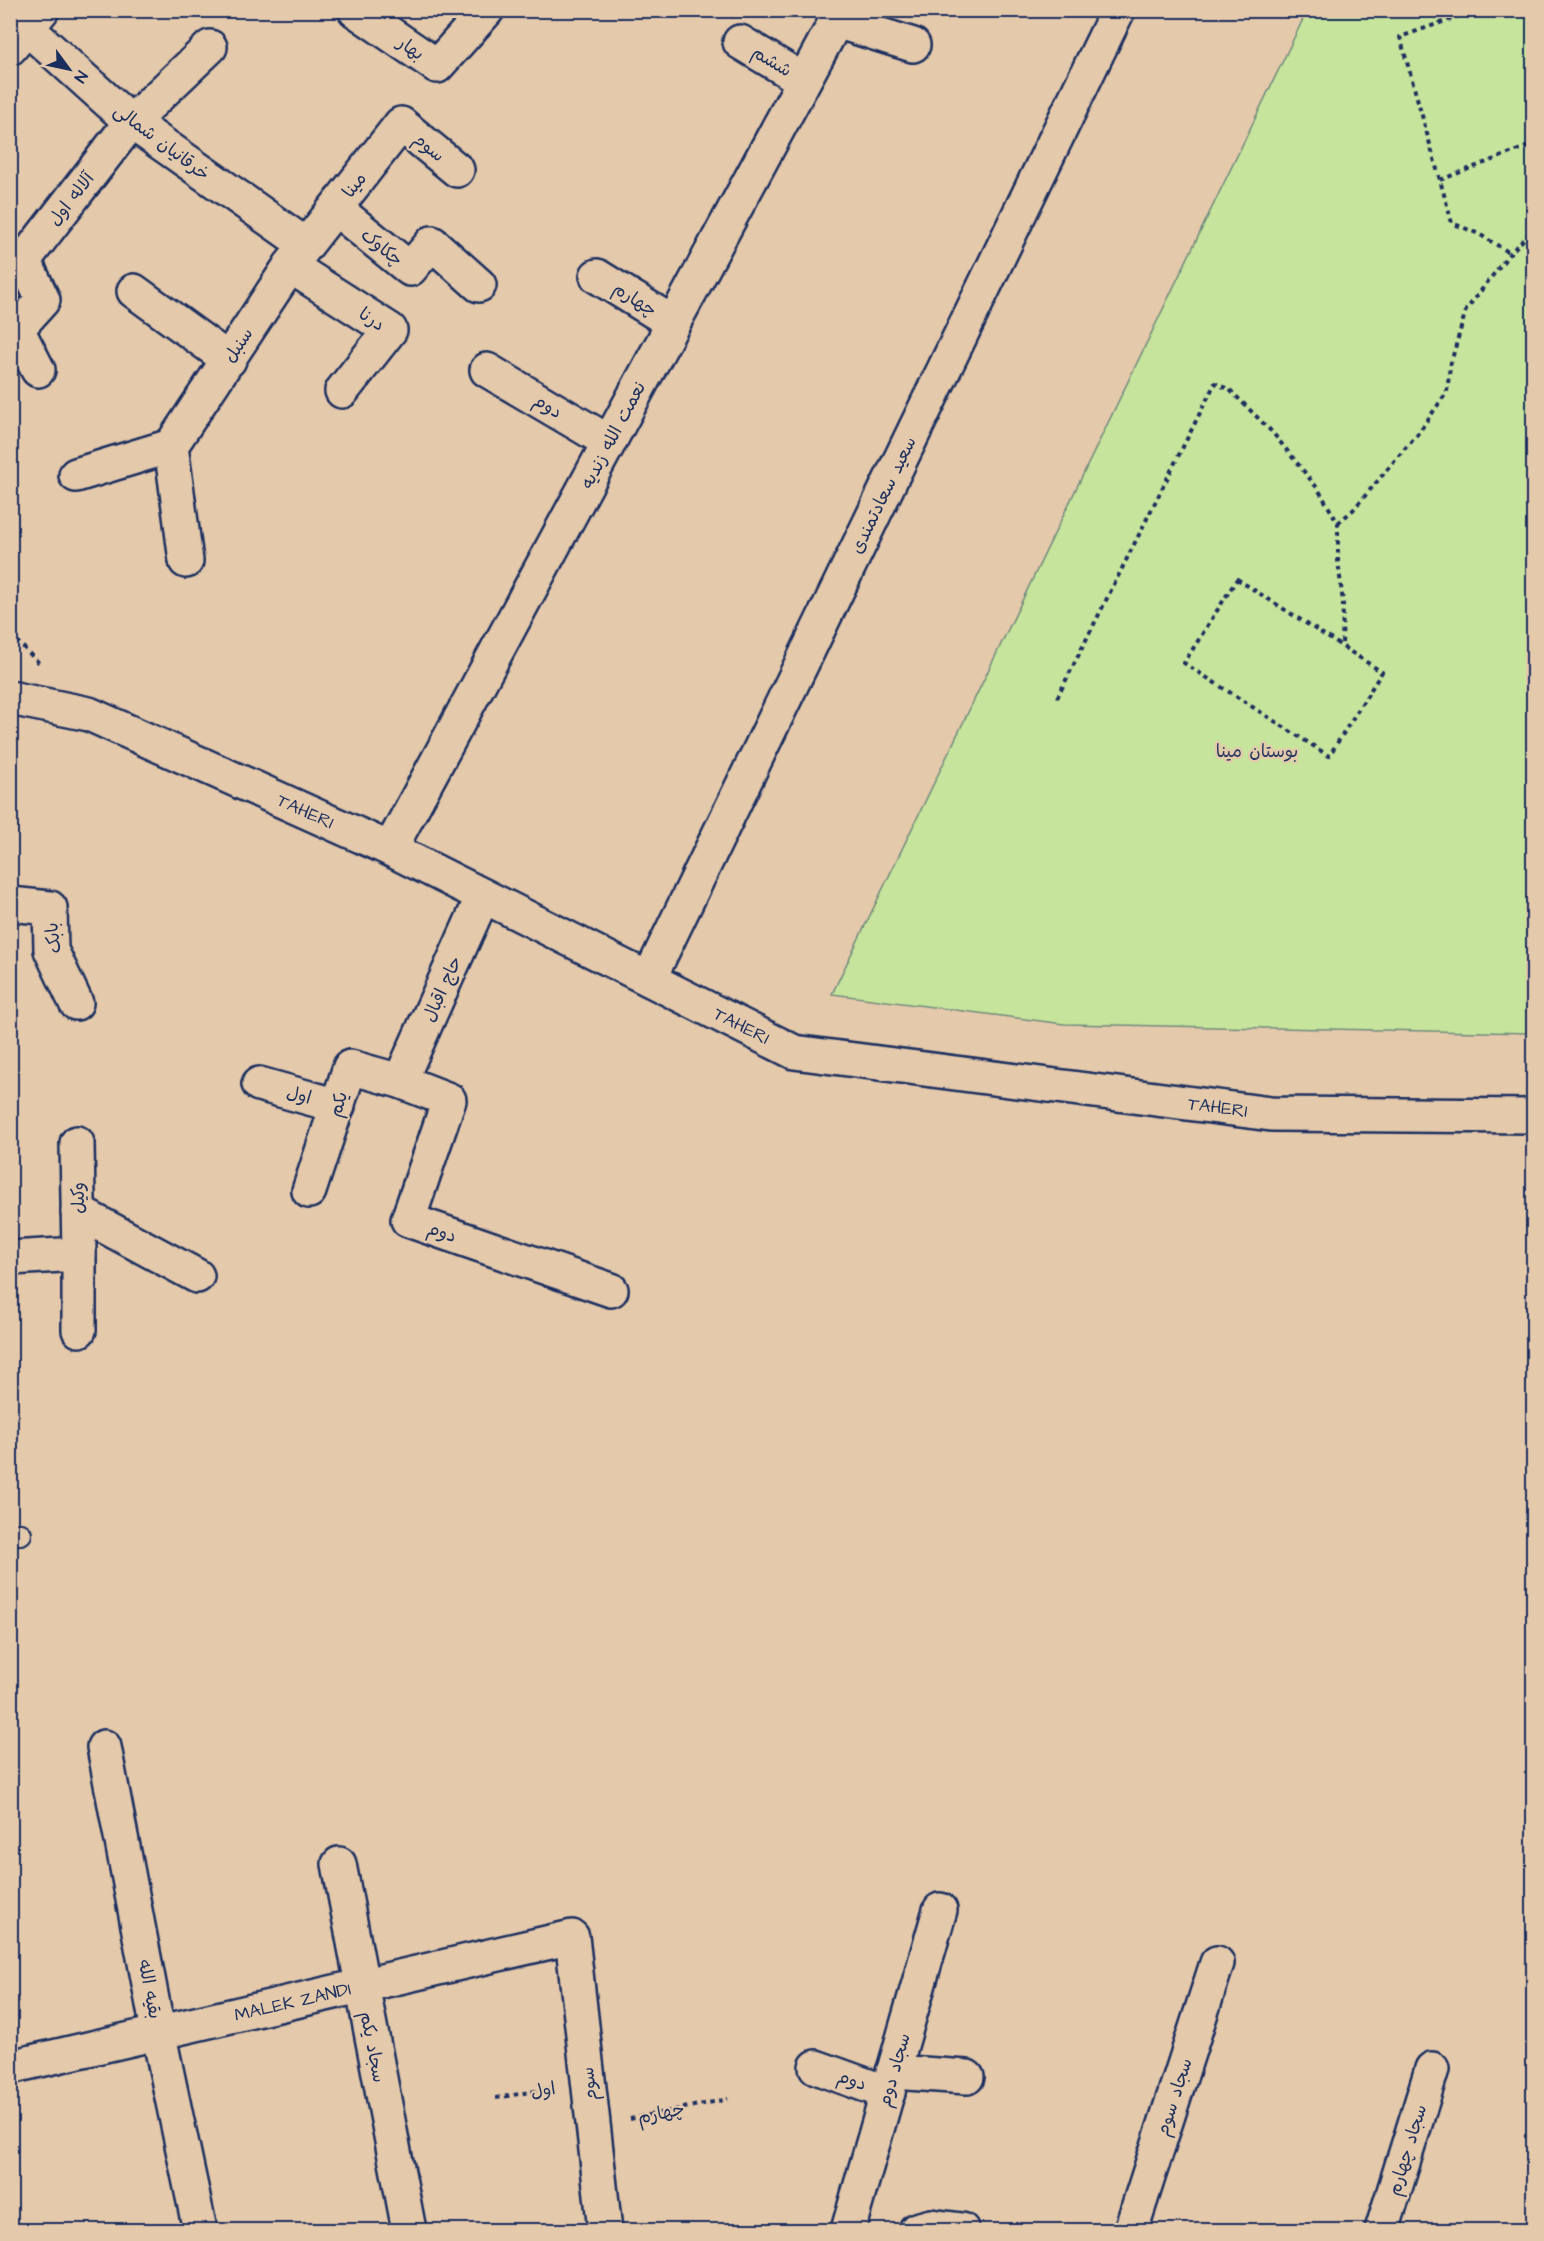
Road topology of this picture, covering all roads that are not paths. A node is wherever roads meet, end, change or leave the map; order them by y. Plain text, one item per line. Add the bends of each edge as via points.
1 (355, 10) edge
2 (487, 10) edge
3 (1118, 10) edge
4 (26, 29) edge
5 (740, 42) dead end
6 (913, 45) dead end
7 (210, 47) dead end
8 (803, 81) junction
9 (130, 122) junction
10 (401, 124) joint
11 (457, 170) dead end
12 (336, 209) junction
13 (298, 256) junction
14 (597, 276) dead end
15 (479, 285) dead end
16 (134, 291) dead end
17 (673, 323) junction
18 (229, 360) junction
19 (39, 370) dead end
20 (487, 370) dead end
21 (342, 390) dead end
22 (609, 442) junction
23 (171, 447) junction
24 (76, 476) dead end
25 (186, 561) dead end
26 (10, 698) edge
27 (390, 849) junction
28 (483, 896) junction
29 (10, 904) edge
30 (649, 979) junction
31 (75, 1003) dead end
32 (400, 1081) junction
33 (260, 1084) dead end
34 (338, 1106) junction
35 (1533, 1116) edge
36 (78, 1143) dead end
37 (309, 1191) dead end
38 (78, 1212) junction
39 (79, 1254) junction
40 (10, 1258) edge
41 (197, 1276) dead end
42 (611, 1290) dead end
43 (79, 1330) dead end
44 (104, 1747) dead end
45 (339, 1864) dead end
46 (940, 1910) dead end
47 (572, 1937) joint
48 (1217, 1963) dead end
49 (362, 1985) junction
50 (158, 2031) junction
51 (10, 2067) edge
52 (816, 2067) dead end
53 (1432, 2069) dead end
54 (967, 2077) dead end
55 (890, 2082) junction
56 (201, 2230) edge
57 (409, 2230) edge
58 (605, 2230) edge
59 (848, 2230) edge
60 (916, 2230) edge
61 (962, 2230) edge
62 (1131, 2230) edge
63 (1382, 2230) edge

1 - 2 street, بهار via 437,66
3 - 30 street, سعید سعادتمندی
4 - 9 street, خرقانیان شمالی
5 - 8 street, ششم
6 - 8 street, نعمت الله زندیه via 836,21
7 - 9 street, آلاله اول
8 - 17 street, نعمت الله زندیه
9 - 13 street, خرقانیان شمالی
9 - 19 street, آلاله اول via 24,260 43,300 17,328
10 - 11 street, سوم
10 - 12 street, مینا
12 - 13 street, مینا
12 - 15 street, چکاوک via 410,269 432,243
13 - 18 street, سنبل
13 - 21 street, درنا via 390,330
14 - 17 street, چهارم
16 - 18 street
17 - 22 street, نعمت الله زندیه
18 - 23 street, سنبل
20 - 22 street, دوم
22 - 27 street, نعمت الله زندیه
23 - 24 street
23 - 25 street
26 - 27 street, TAHERI via 88,714
27 - 28 street, TAHERI
28 - 30 street, TAHERI
28 - 32 street, حاج اقبال
29 - 31 street, بابک via 50,908 51,950
30 - 35 street, TAHERI via 794,1052 1271,1114
32 - 34 street, یکم via 350,1067
32 - 42 street, دوم via 449,1100 408,1220
33 - 34 street, اول
34 - 37 street, یکم
36 - 38 street, وکیل
38 - 39 street, وکیل
38 - 41 street
39 - 40 street
39 - 43 street, وکیل
44 - 50 street, بقیه الله
45 - 49 street, سجاد یکم
46 - 55 street, سجاد دوم
47 - 49 street, MALEK ZANDI
47 - 58 street, سوم
48 - 62 street, سجاد سوم
49 - 50 street, MALEK ZANDI
49 - 57 street, سجاد یکم
50 - 51 street, MALEK ZANDI
50 - 56 street, بقیه الله
52 - 55 street, دوم
53 - 63 street, سجاد چهارم
54 - 55 street
55 - 59 street, سجاد دوم
60 - 61 street via 931,2226

